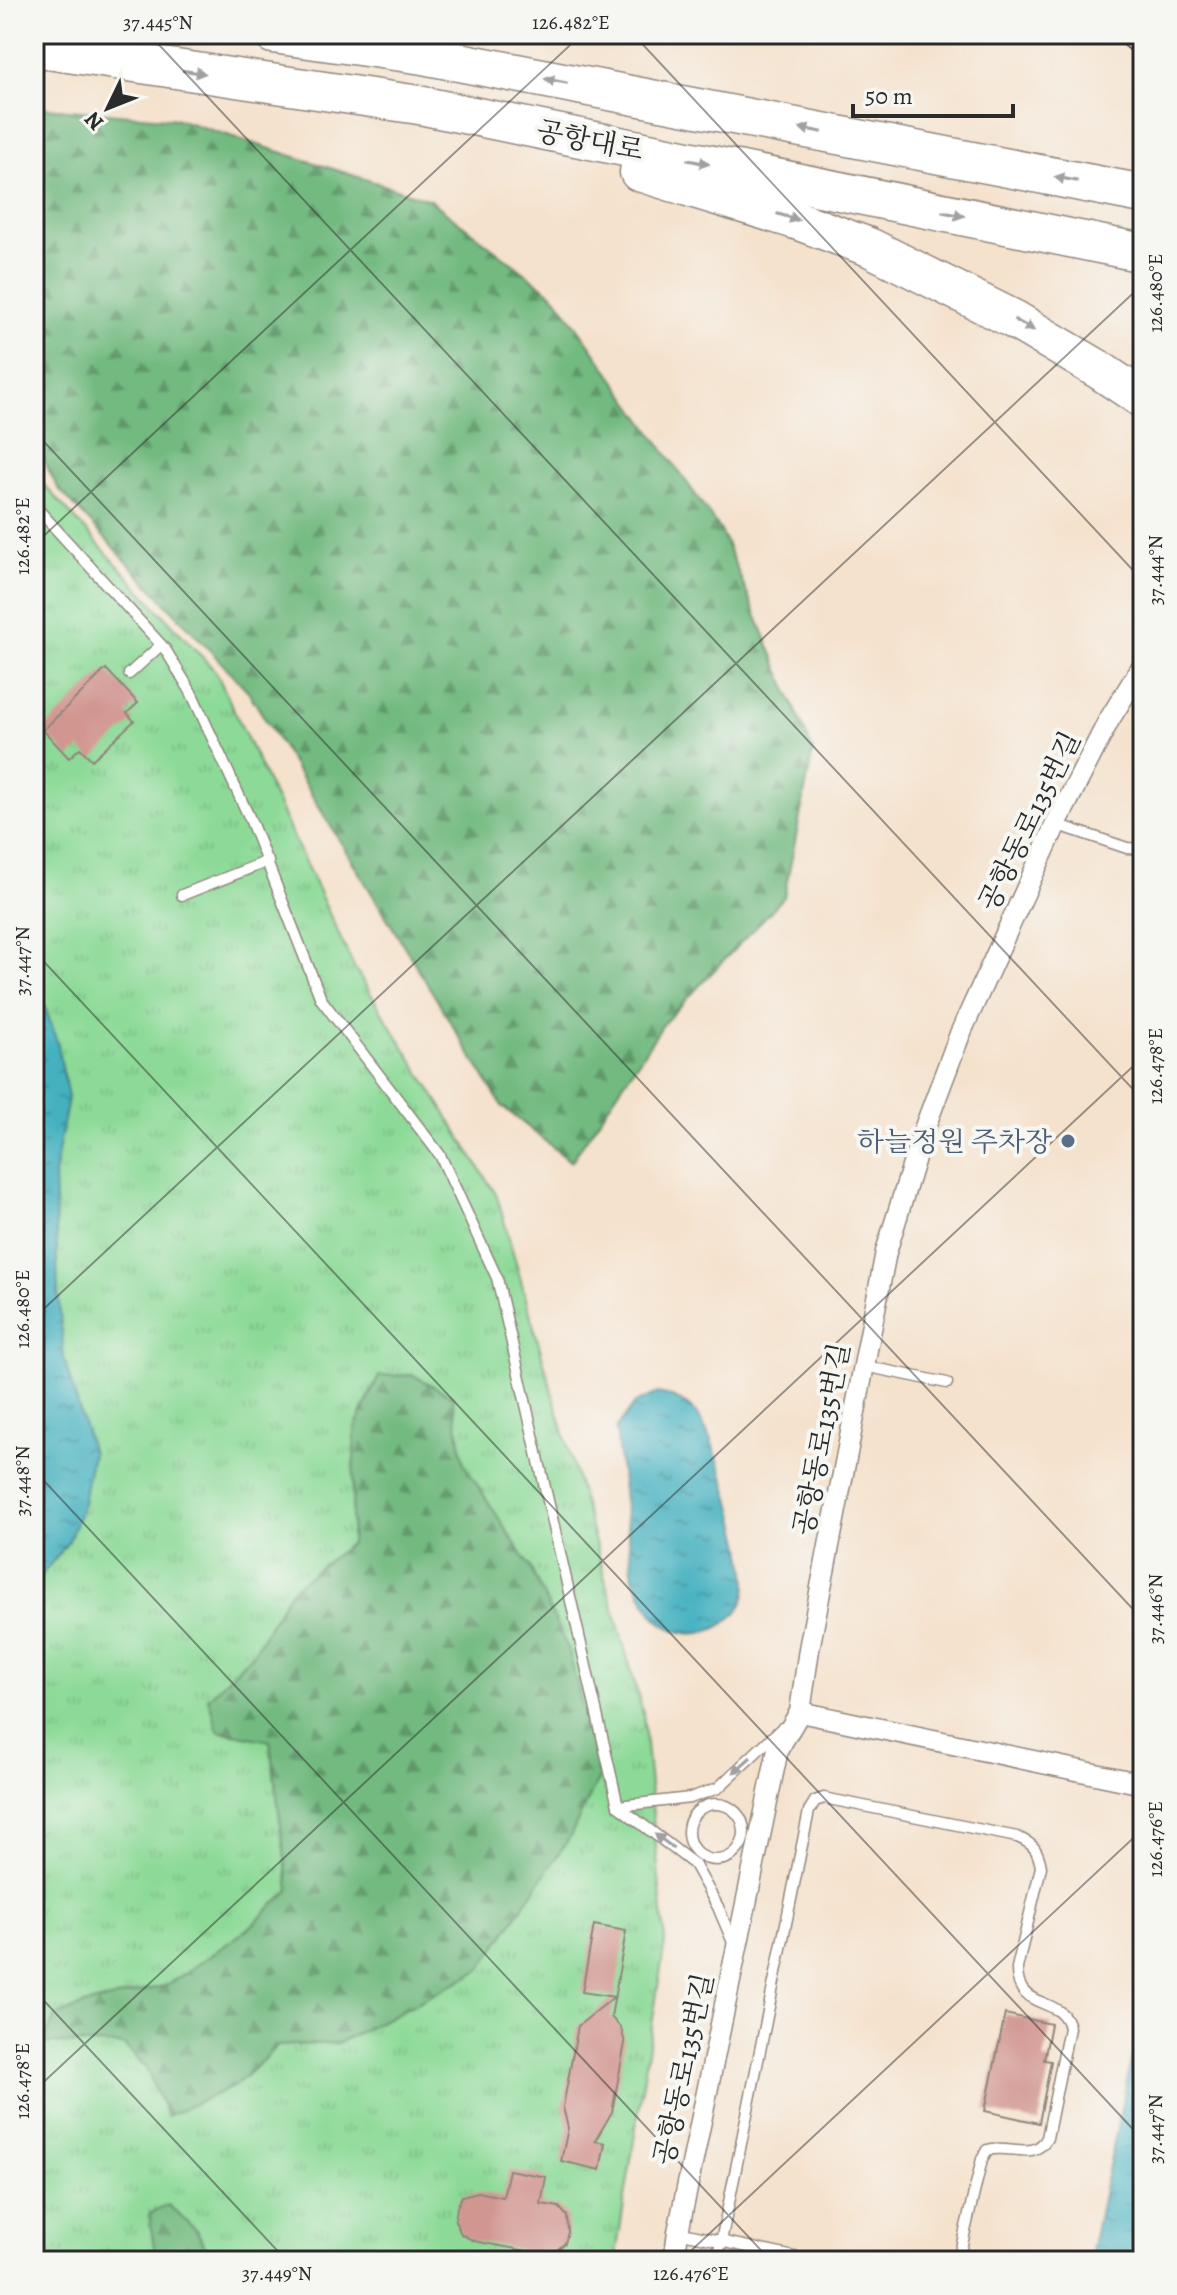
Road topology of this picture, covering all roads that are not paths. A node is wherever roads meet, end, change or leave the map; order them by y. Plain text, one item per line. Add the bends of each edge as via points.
1 (273, 34) edge
2 (1134, 34) edge
3 (1143, 36) edge
4 (34, 48) edge
5 (419, 105) junction
6 (1143, 194) edge
7 (1143, 253) edge
8 (1143, 399) edge
9 (34, 505) edge
10 (161, 645) junction
11 (1143, 665) edge
12 (129, 674) dead end
13 (1056, 824) junction
14 (1143, 849) edge
15 (268, 861) junction
16 (182, 895) dead end
17 (864, 1366) junction
18 (947, 1383) dead end
19 (800, 1712) junction
20 (1143, 1784) edge
21 (706, 1792) junction
22 (708, 1805) junction
23 (618, 1806) junction
24 (752, 1838) junction
25 (698, 1860) junction
26 (736, 1950) junction
27 (678, 2232) junction
28 (721, 2241) junction
29 (674, 2261) edge
30 (717, 2261) edge
31 (813, 2261) edge
32 (958, 2261) edge

6 -> 1 highway, 공항대로 via 423,55
2 - 3 main road
4 -> 5 highway, 공항대로
5 -> 7 highway, 공항대로
5 -> 8 highway via 835,233 1013,319
9 - 10 lane
10 - 12 lane
10 - 15 lane via 191,692
11 - 13 street, 공항동로135번길
13 - 14 lane
13 - 17 street, 공항동로135번길 via 960,1034 922,1135 886,1252
15 - 16 lane
15 - 23 lane via 321,999 440,1155 497,1278
17 - 18 lane
17 - 19 street, 공항동로135번길
19 - 20 street
19 -> 21 lane via 718,1788
19 - 24 street, 공항동로135번길 via 778,1749
21 - 22 lane
21 - 23 lane
22 - 24 lane via 735,1811
22 - 25 lane via 689,1823
25 -> 23 lane
24 - 25 lane via 728,1858
24 - 26 street, 공항동로135번길
25 - 26 lane
26 - 27 street, 공항동로135번길
27 - 28 lane
27 - 29 street, 공항동로135번길
28 - 30 lane
28 - 31 lane
28 - 32 lane via 809,1811 824,1798 1017,1837 1038,1851 1041,1867 1017,1979 1032,1999 1062,2010 1069,2028 1047,2138 1033,2151 987,2150

